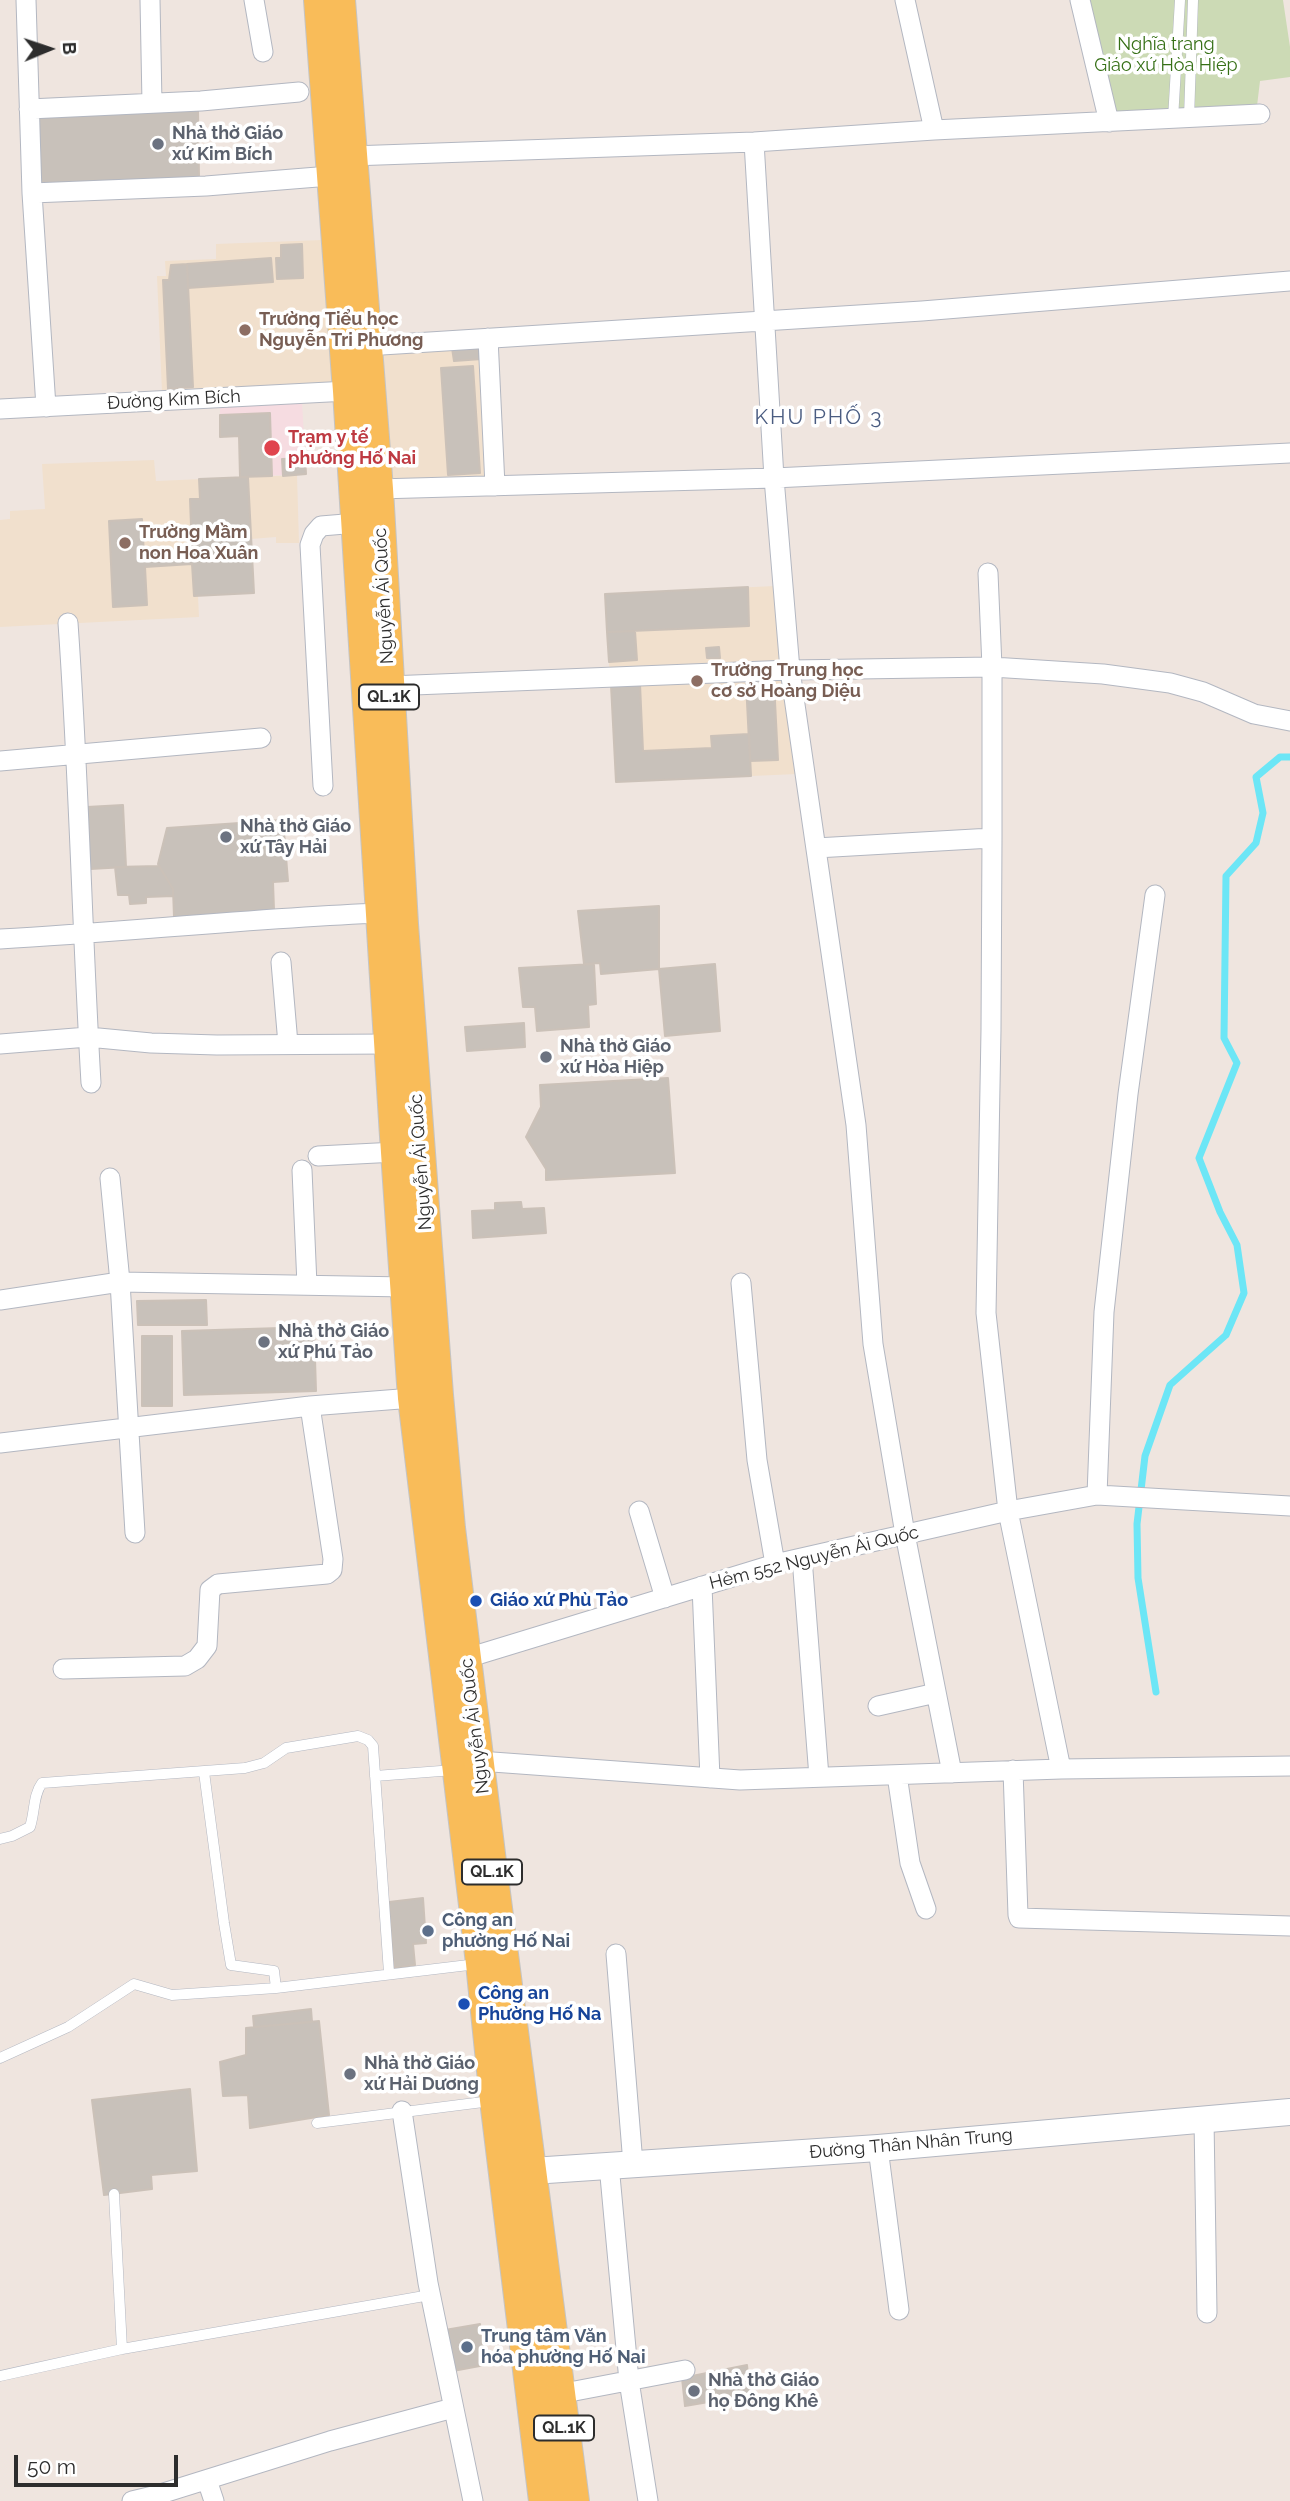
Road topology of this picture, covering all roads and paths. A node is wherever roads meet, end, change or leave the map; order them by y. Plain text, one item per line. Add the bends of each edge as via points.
1 (26, 0) edge
2 (150, 0) edge
3 (254, 0) edge
4 (319, 0) edge
5 (340, 0) edge
6 (905, 0) edge
7 (1080, 0) edge
8 (1180, 0) edge
9 (1193, 0) edge
10 (1179, 23) junction
11 (1192, 24) junction
12 (263, 52) dead end
13 (1176, 60) junction
14 (1191, 61) junction
15 (299, 92) dead end
16 (152, 103) junction
17 (29, 109) junction
18 (1261, 114) dead end
19 (1181, 119) junction
20 (1109, 122) junction
21 (934, 130) junction
22 (754, 142) junction
23 (340, 166) junction
24 (32, 193) junction
25 (1290, 281) edge
26 (766, 319) junction
27 (488, 338) junction
28 (355, 347) junction
29 (359, 390) junction
30 (46, 407) junction
31 (0, 409) edge
32 (1290, 453) edge
33 (774, 478) junction
34 (495, 486) junction
35 (378, 489) junction
36 (356, 523) junction
37 (988, 573) dead end
38 (68, 623) dead end
39 (992, 667) junction
40 (790, 670) junction
41 (389, 686) junction
42 (1290, 722) edge
43 (261, 738) dead end
44 (77, 755) junction
45 (0, 761) edge
46 (323, 786) dead end
47 (992, 838) junction
48 (816, 848) junction
49 (1155, 895) dead end
50 (381, 913) junction
51 (84, 934) junction
52 (0, 939) edge
53 (281, 962) dead end
54 (88, 1037) junction
55 (0, 1044) edge
56 (288, 1044) junction
57 (390, 1044) junction
58 (91, 1083) dead end
59 (396, 1152) junction
60 (318, 1156) dead end
61 (302, 1170) dead end
62 (110, 1178) dead end
63 (120, 1282) junction
64 (741, 1283) dead end
65 (307, 1285) junction
66 (406, 1287) junction
67 (0, 1300) edge
68 (425, 1396) junction
69 (310, 1406) junction
70 (128, 1427) junction
71 (0, 1443) edge
72 (1097, 1495) junction
73 (1290, 1506) edge
74 (639, 1511) dead end
75 (1008, 1511) junction
76 (135, 1533) dead end
77 (905, 1534) junction
78 (802, 1558) junction
79 (775, 1564) junction
80 (702, 1586) junction
81 (665, 1598) junction
82 (467, 1658) junction
83 (64, 1670) dead end
84 (936, 1693) junction
85 (878, 1706) dead end
86 (468, 1765) junction
87 (1290, 1766) edge
88 (1062, 1769) junction
89 (1013, 1770) junction
90 (205, 1772) junction
91 (952, 1773) junction
92 (897, 1775) junction
93 (375, 1776) junction
94 (819, 1777) junction
95 (710, 1778) junction
96 (0, 1839) edge
97 (926, 1909) dead end
98 (1290, 1926) edge
99 (616, 1954) dead end
100 (481, 1963) junction
101 (389, 1973) junction
102 (276, 1988) junction
103 (0, 2058) edge
104 (495, 2100) junction
105 (402, 2111) junction
106 (1290, 2112) edge
107 (1204, 2119) junction
108 (317, 2123) dead end
109 (878, 2148) junction
110 (621, 2165) junction
111 (532, 2171) junction
112 (114, 2194) dead end
113 (430, 2295) junction
114 (899, 2310) dead end
115 (1207, 2313) dead end
116 (536, 2321) junction
117 (122, 2349) junction
118 (685, 2370) dead end
119 (0, 2376) edge
120 (629, 2381) junction
121 (559, 2394) junction
122 (453, 2408) junction
123 (207, 2480) junction
124 (132, 2501) edge
125 (214, 2501) edge
126 (473, 2501) edge
127 (544, 2501) edge
128 (574, 2501) edge
129 (648, 2501) edge

1 - 17 street
2 - 16 street
3 - 12 street
4 - 23 main road, Nguyễn Ái Quốc / QL.1K
5 - 23 main road, Nguyễn Ái Quốc / QL.1K
6 - 21 street
7 - 20 street
8 - 10 lane
9 - 11 lane
10 - 11 lane
10 - 13 lane
11 - 14 lane
13 - 14 lane
13 - 19 lane
14 - 19 lane
15 - 16 street
16 - 17 street
17 - 24 street
18 - 19 street
19 - 20 street
20 - 21 street
21 - 22 street
22 - 23 street
22 - 26 street
23 - 24 street via 206,186
23 - 28 main road, Nguyễn Ái Quốc / QL.1K
24 - 30 street
25 - 26 street
26 - 27 street
26 - 33 street
27 - 28 street
27 - 34 street
28 - 29 main road, Nguyễn Ái Quốc / QL.1K
29 - 30 street, Đường Kim Bích
29 - 35 main road, Nguyễn Ái Quốc / QL.1K
29 - 36 main road, Nguyễn Ái Quốc / QL.1K
30 - 31 street, Đường Kim Bích
32 - 33 street
33 - 34 street
33 - 40 street
34 - 35 street
35 - 41 main road, Nguyễn Ái Quốc / QL.1K
36 - 46 street via 321,526 310,545
36 - 50 main road, Nguyễn Ái Quốc / QL.1K
37 - 39 street
38 - 44 street
39 - 40 street
39 - 42 street via 1170,683 1254,715
39 - 47 street
40 - 41 street
40 - 48 street
41 - 68 main road, Nguyễn Ái Quốc / QL.1K
43 - 44 street
44 - 45 street
44 - 51 street
47 - 48 street
47 - 75 street via 986,1313
48 - 77 street via 856,1125 873,1344
49 - 72 street via 1104,1312
50 - 51 street
50 - 57 main road, Nguyễn Ái Quốc / QL.1K
51 - 52 street
51 - 54 street
53 - 56 street
54 - 55 street
54 - 56 street via 151,1043
54 - 58 street
56 - 57 street
57 - 59 main road, Nguyễn Ái Quốc / QL.1K
59 - 60 street
59 - 66 main road, Nguyễn Ái Quốc / QL.1K
61 - 65 street
62 - 63 street
63 - 65 street
63 - 67 street
63 - 70 street
64 - 79 street via 757,1460
65 - 66 street
66 - 68 main road, Nguyễn Ái Quốc / QL.1K via 411,1364
68 - 69 street
68 - 82 main road, Nguyễn Ái Quốc / QL.1K via 450,1528
68 - 86 main road, Nguyễn Ái Quốc / QL.1K
69 - 70 street
69 - 83 street via 332,1570 218,1584 211,1590 207,1646 185,1666
70 - 71 street
70 - 76 street
72 - 73 street, Hẻm 552 Nguyễn Ái Quốc
72 - 75 street, Hẻm 552 Nguyễn Ái Quốc
74 - 81 street
75 - 77 street, Hẻm 552 Nguyễn Ái Quốc
75 - 88 street
77 - 78 street, Hẻm 552 Nguyễn Ái Quốc
77 - 84 street
78 - 79 street, Hẻm 552 Nguyễn Ái Quốc
78 - 94 street
79 - 80 street, Hẻm 552 Nguyễn Ái Quốc
80 - 81 street, Hẻm 552 Nguyễn Ái Quốc
80 - 95 street
81 - 82 street, Hẻm 552 Nguyễn Ái Quốc
82 - 86 main road, Nguyễn Ái Quốc / QL.1K
84 - 85 street
84 - 91 street
86 - 93 lane
86 - 95 street
86 - 100 main road, Nguyễn Ái Quốc / QL.1K
86 - 111 main road, Nguyễn Ái Quốc / QL.1K
87 - 88 street
88 - 89 street
89 - 91 street
89 - 98 street via 1019,1919
90 - 93 lane via 245,1768 264,1763 286,1748 359,1736 373,1746
90 - 96 lane via 42,1783 36,1791 30,1826
90 - 102 lane via 231,1965 274,1971
91 - 92 street
92 - 94 street
92 - 97 street via 910,1863
93 - 101 lane
94 - 95 street
99 - 110 street
100 - 101 lane
100 - 104 main road, Nguyễn Ái Quốc / QL.1K
101 - 102 lane
102 - 103 lane via 172,1995 134,1984 68,2027
104 - 105 lane
104 - 116 main road, Nguyễn Ái Quốc / QL.1K via 518,2292
105 - 108 lane
105 - 113 street
106 - 107 street, Đường Thân Nhân Trung
107 - 109 street, Đường Thân Nhân Trung
107 - 115 street
109 - 110 street, Đường Thân Nhân Trung
109 - 114 street
110 - 111 street, Đường Thân Nhân Trung
110 - 120 street
111 - 116 main road, Nguyễn Ái Quốc / QL.1K
112 - 117 lane
113 - 117 lane
113 - 122 street
116 - 121 main road, QL.1K
116 - 127 main road, QL.1K
117 - 119 lane
118 - 120 street
120 - 121 street
120 - 129 street
121 - 128 main road, QL.1K
122 - 123 street
122 - 126 street
123 - 124 street
123 - 125 street

